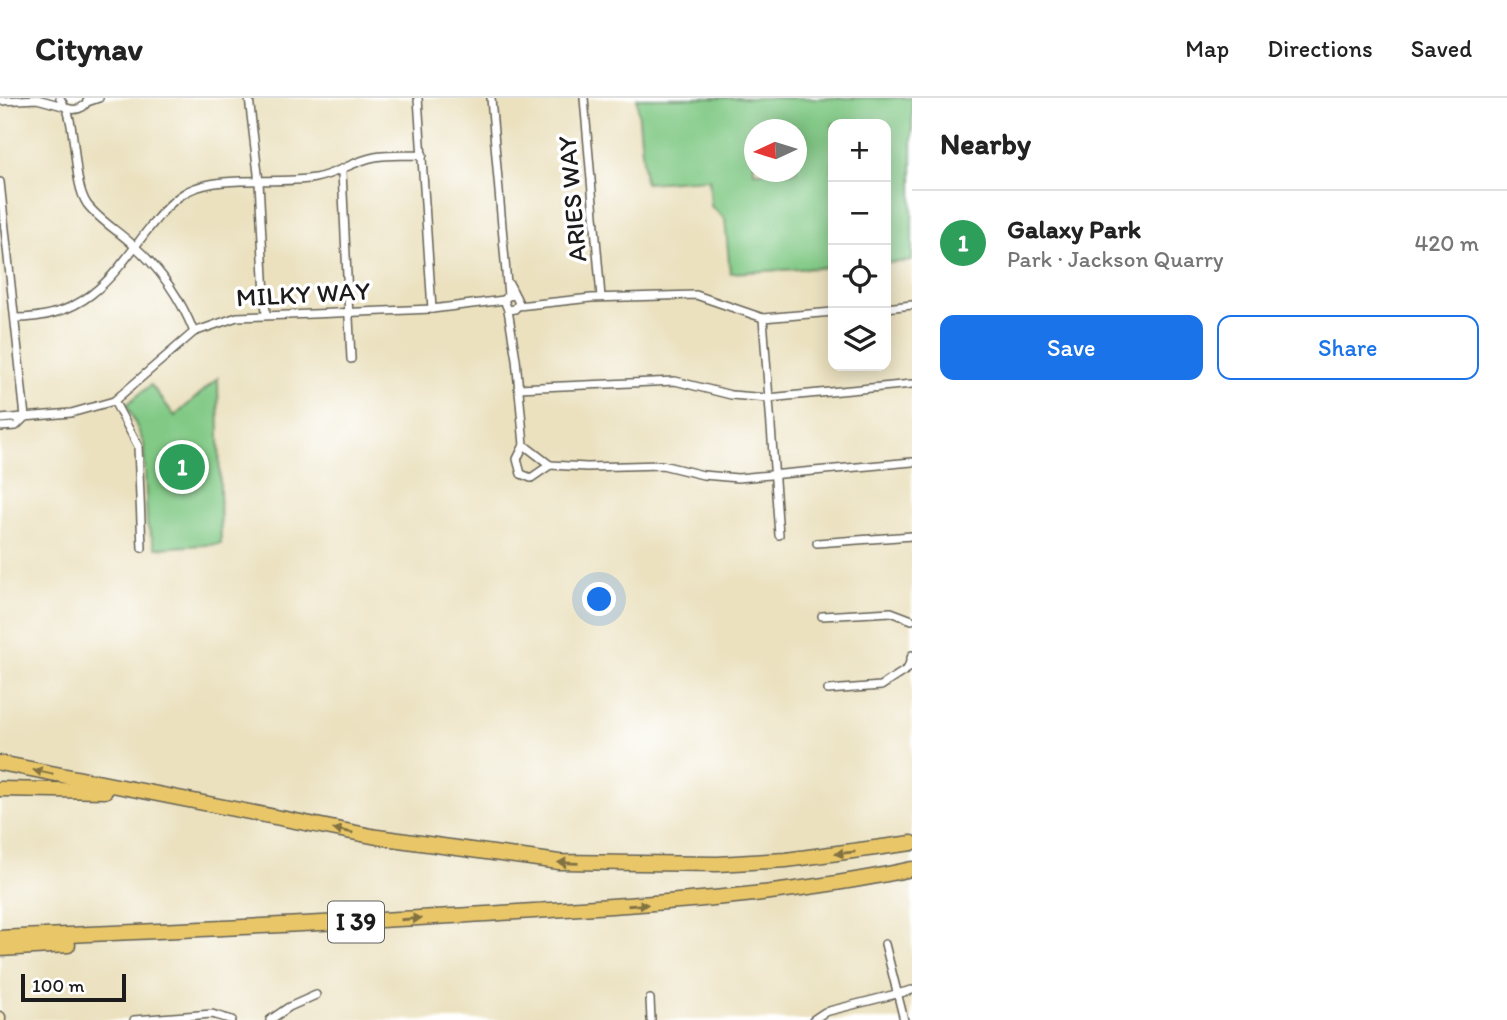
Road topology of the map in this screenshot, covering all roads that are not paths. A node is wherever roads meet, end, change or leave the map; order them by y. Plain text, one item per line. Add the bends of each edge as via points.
1 (99, 98) edge
2 (249, 98) edge
3 (418, 98) edge
4 (491, 98) edge
5 (584, 98) edge
6 (38, 99) edge
7 (0, 101) edge
8 (86, 102) edge
9 (63, 104) edge
10 (75, 131) junction
11 (423, 155) junction
12 (342, 172) junction
13 (0, 182) edge
14 (259, 182) junction
15 (135, 247) junction
16 (601, 297) junction
17 (511, 303) junction
18 (912, 305) edge
19 (891, 307) edge
20 (432, 309) junction
21 (348, 312) junction
22 (828, 312) edge
23 (266, 316) junction
24 (15, 318) junction
25 (763, 318) junction
26 (194, 332) junction
27 (351, 359) dead end
28 (912, 384) edge
29 (518, 388) junction
30 (768, 398) junction
31 (114, 401) junction
32 (24, 417) junction
33 (0, 419) edge
34 (0, 427) edge
35 (524, 446) junction
36 (912, 462) edge
37 (550, 465) junction
38 (776, 475) junction
39 (779, 535) dead end
40 (912, 536) edge
41 (817, 543) dead end
42 (142, 548) dead end
43 (822, 617) dead end
44 (912, 620) edge
45 (912, 655) edge
46 (910, 667) edge
47 (828, 690) dead end
48 (0, 763) edge
49 (0, 789) edge
50 (159, 793) junction
51 (912, 843) edge
52 (912, 869) edge
53 (374, 922) junction
54 (0, 938) edge
55 (885, 944) dead end
56 (0, 949) edge
57 (912, 990) edge
58 (316, 995) dead end
59 (896, 995) junction
60 (650, 999) dead end
61 (134, 1020) edge
62 (232, 1020) edge
63 (270, 1020) edge
64 (651, 1020) edge
65 (813, 1020) edge
66 (904, 1020) edge

1 - 8 street
2 - 14 street
3 - 11 street
4 - 17 street
5 - 16 street, ARIES WAY
6 - 7 street
6 - 9 street
8 - 9 street
8 - 10 street
9 - 10 street
10 - 15 street via 79,180 87,203
11 - 12 street via 375,157
11 - 20 street
12 - 14 street
12 - 21 street
13 - 24 street
14 - 15 street via 219,183 190,190 158,216
14 - 23 street
15 - 24 street via 87,299 66,312
15 - 26 street via 172,287
16 - 17 street, MILKY WAY
16 - 25 street, MILKY WAY via 696,295
17 - 20 street, MILKY WAY
17 - 29 street
18 - 19 street
20 - 21 street, MILKY WAY
21 - 23 street, MILKY WAY
21 - 27 street
22 - 25 street, MILKY WAY
23 - 26 street, MILKY WAY via 237,317
24 - 32 street
25 - 30 street
26 - 31 street, MILKY WAY
28 - 30 street
29 - 30 street via 674,381 731,395
29 - 35 street
30 - 38 street
31 - 32 street, MILKY WAY via 71,413
31 - 42 street via 138,446
32 - 33 street, MILKY WAY
32 - 34 street, MILKY WAY via 16,426
35 - 37 street
35 - 37 street via 517,459 521,474 531,478
36 - 38 street
37 - 38 street via 662,465 719,478
38 - 39 street
40 - 41 street
43 - 44 street via 882,612
45 - 46 street
46 - 47 street via 881,686
50 -> 48 highway
49 - 50 highway
51 -> 50 highway via 797,859 718,864 559,862 377,837
53 -> 52 highway, I 39 via 712,900 813,889
53 - 54 highway, I 39
53 - 56 highway
55 - 59 street
57 - 59 street
58 - 63 street
59 - 65 street via 825,1012
59 - 66 street
60 - 64 street
61 - 62 street via 212,1014

